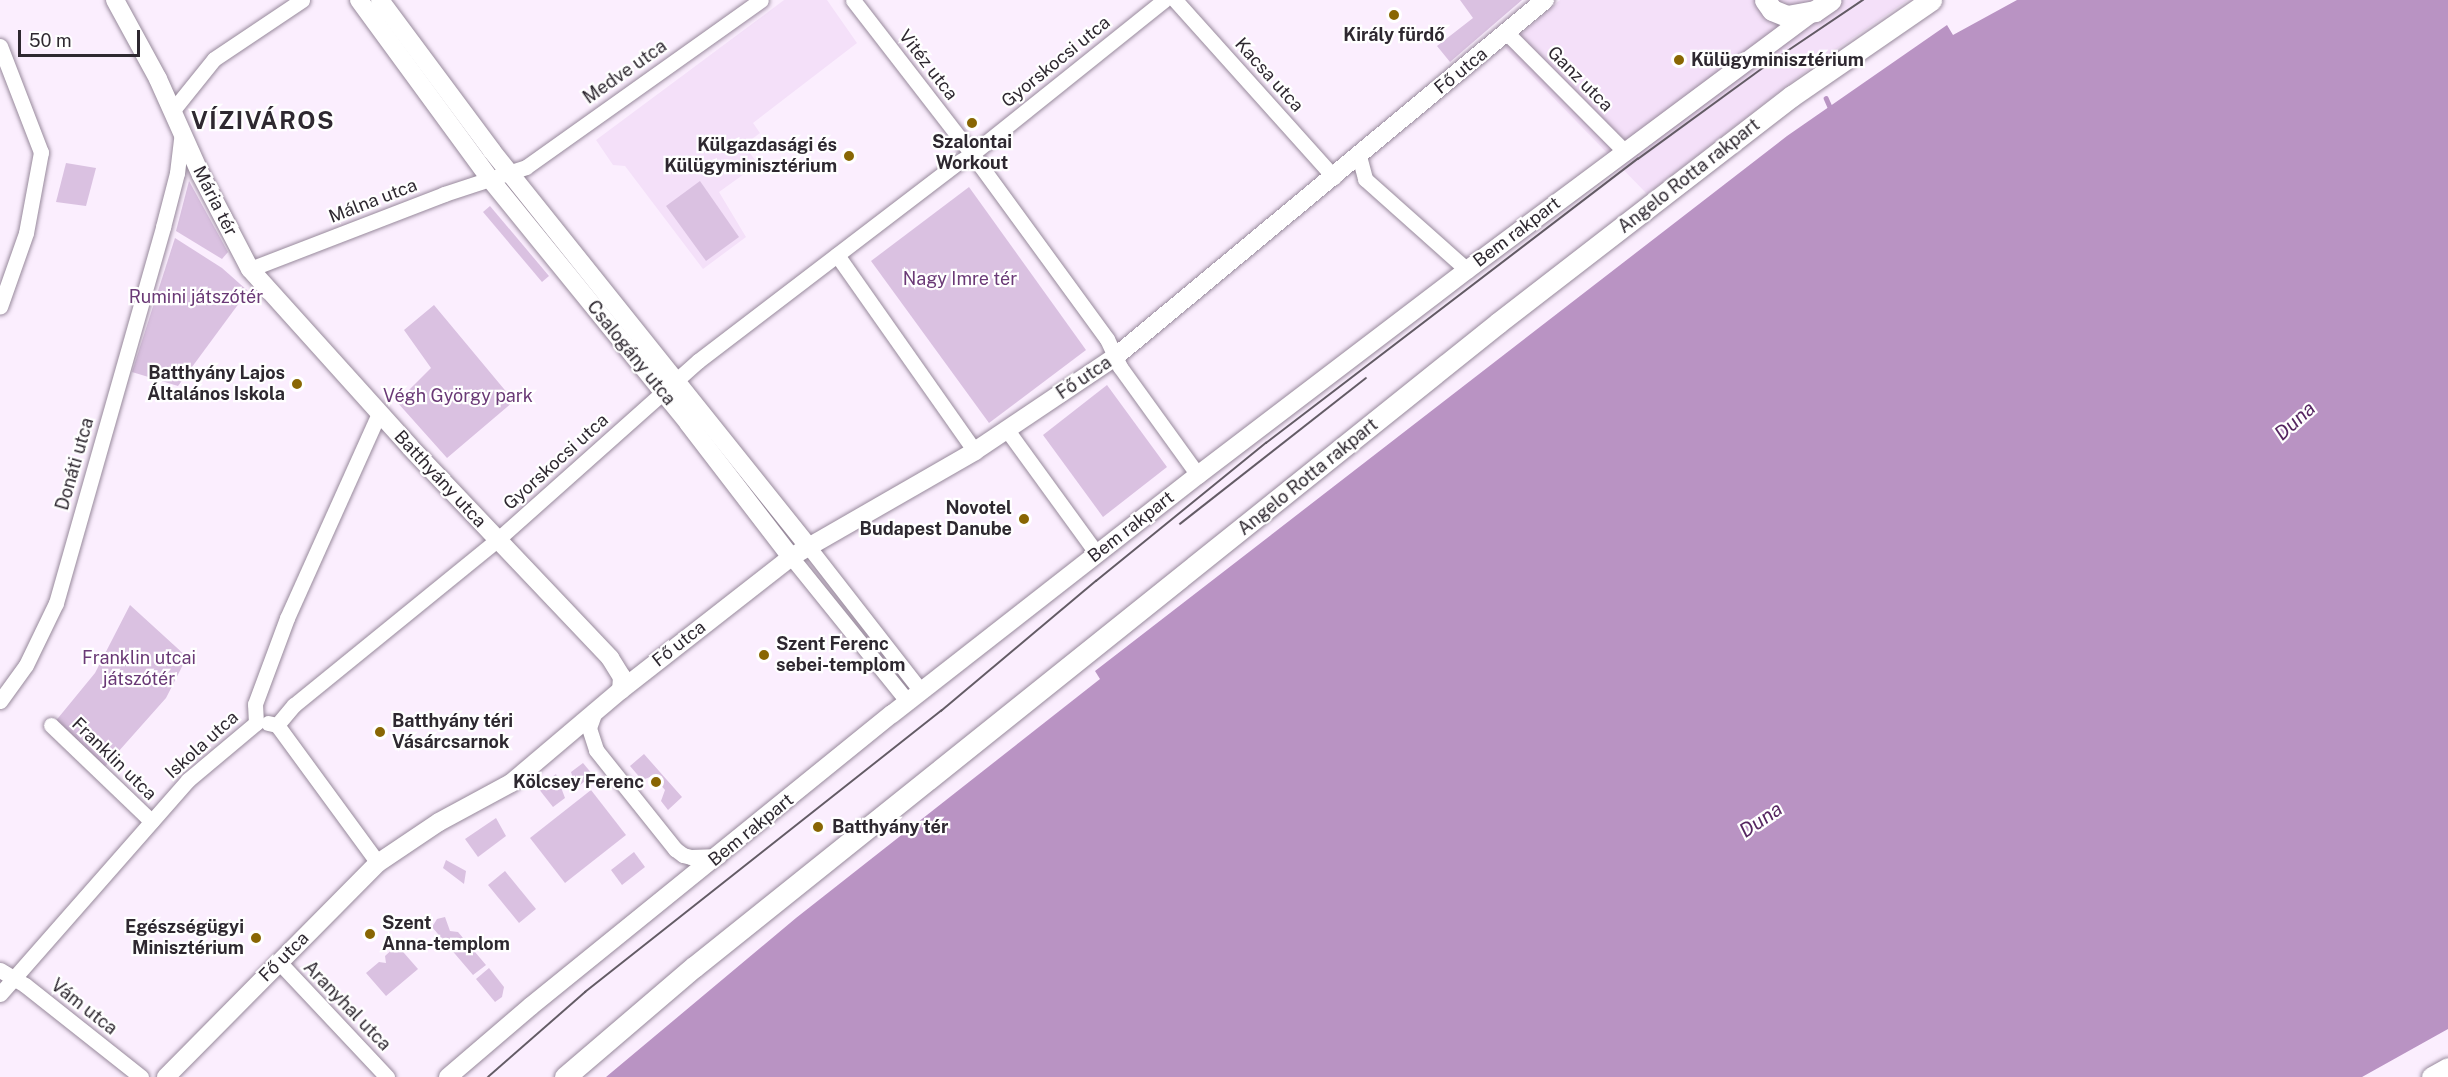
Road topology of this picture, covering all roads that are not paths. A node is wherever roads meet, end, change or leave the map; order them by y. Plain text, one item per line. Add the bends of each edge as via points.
1 (116, 0) edge
2 (302, 0) edge
3 (359, 0) edge
4 (380, 0) edge
5 (761, 0) edge
6 (853, 0) edge
7 (1164, 0) edge
8 (1175, 0) edge
9 (1545, 0) edge
10 (1931, 0) edge
11 (1769, 5) edge
12 (1823, 6) edge
13 (1507, 33) junction
14 (0, 46) edge
15 (173, 110) junction
16 (182, 131) junction
17 (1625, 152) junction
18 (972, 154) junction
19 (1359, 156) junction
20 (510, 172) junction
21 (1334, 177) junction
22 (490, 179) junction
23 (163, 227) joint
24 (837, 255) junction
25 (250, 269) junction
26 (1467, 270) junction
27 (0, 307) edge
28 (1115, 357) junction
29 (677, 380) junction
30 (663, 392) junction
31 (379, 413) junction
32 (1007, 430) junction
33 (975, 451) junction
34 (1198, 475) junction
35 (497, 540) junction
36 (808, 546) junction
37 (1097, 554) junction
38 (791, 557) junction
39 (5, 683) edge
40 (621, 690) junction
41 (915, 697) junction
42 (0, 702) edge
43 (594, 714) junction
44 (256, 723) junction
45 (51, 725) dead end
46 (277, 725) junction
47 (151, 821) junction
48 (719, 856) junction
49 (378, 863) junction
50 (279, 963) junction
51 (6, 974) edge
52 (0, 994) edge
53 (2448, 1068) edge
54 (169, 1076) edge
55 (141, 1077) edge
56 (387, 1077) edge
57 (448, 1077) edge
58 (564, 1077) edge
59 (2432, 1077) edge

1 - 15 street
2 - 15 street via 214,59
3 - 22 street, Csalogány utca
4 - 20 street, Csalogány utca
5 - 20 street, Medve utca via 526,167
6 - 18 street, Vitéz utca
7 - 18 street, Gyorskocsi utca
8 - 21 street, Kacsa utca
9 - 13 street, Fő utca
10 - 58 main road, Angelo Rotta rakpart via 1792,96 1498,323 694,967
11 - 12 main road via 1787,16
12 - 17 street, Bem rakpart
13 - 17 street, Ganz utca
13 - 19 street, Fő utca
14 - 27 street via 41,152 26,233
15 - 16 street, Mária tér
16 - 23 street, Mária tér via 177,174
16 - 25 street, Mária tér
17 - 26 street, Bem rakpart
18 - 24 street
18 - 28 street via 1109,342
19 - 21 street, Fő utca
19 - 26 street via 1365,179
20 - 22 street, Málna utca
20 - 29 street, Csalogány utca
21 - 28 street, Fő utca
22 - 25 street, Málna utca
22 - 30 street, Csalogány utca
23 - 39 street, Donáti utca via 56,603 26,665
24 - 29 street, Gyorskocsi utca
24 - 33 street
25 - 31 street, Batthyány utca
26 - 34 street, Bem rakpart
28 - 32 street, Fő utca
28 - 34 street
29 - 30 street, Gyorskocsi utca
29 - 36 street, Csalogány utca
30 - 35 street, Gyorskocsi utca
30 - 38 street, Csalogány utca
31 - 35 street, Batthyány utca
31 - 44 street, Iskola utca via 287,618 255,704
32 - 33 street, Fő utca
32 - 37 street
33 - 36 street, Fő utca
34 - 37 street, Bem rakpart
35 - 40 street, Batthyány utca via 610,658 622,677
35 - 46 street, Gyorskocsi utca via 294,705
36 - 38 street, Fő utca
36 - 41 street, Csalogány utca
37 - 41 street, Bem rakpart
38 - 40 street, Fő utca
38 - 41 street, Csalogány utca
39 - 42 street, Donáti utca
40 - 43 street, Fő utca
41 - 48 street, Bem rakpart
43 - 48 street via 590,728 597,750 675,849 683,855
43 - 49 street, Fő utca via 511,783 407,842
44 - 46 street
44 - 47 street, Iskola utca via 188,780
45 - 47 street, Franklin utca
46 - 49 street
47 - 51 street, Iskola utca
48 - 57 street, Bem rakpart
49 - 50 street, Fő utca
50 - 54 street, Fő utca
50 - 56 street, Aranyhal utca
51 - 52 street, Iskola utca
51 - 55 street, Vám utca
53 - 59 main road

